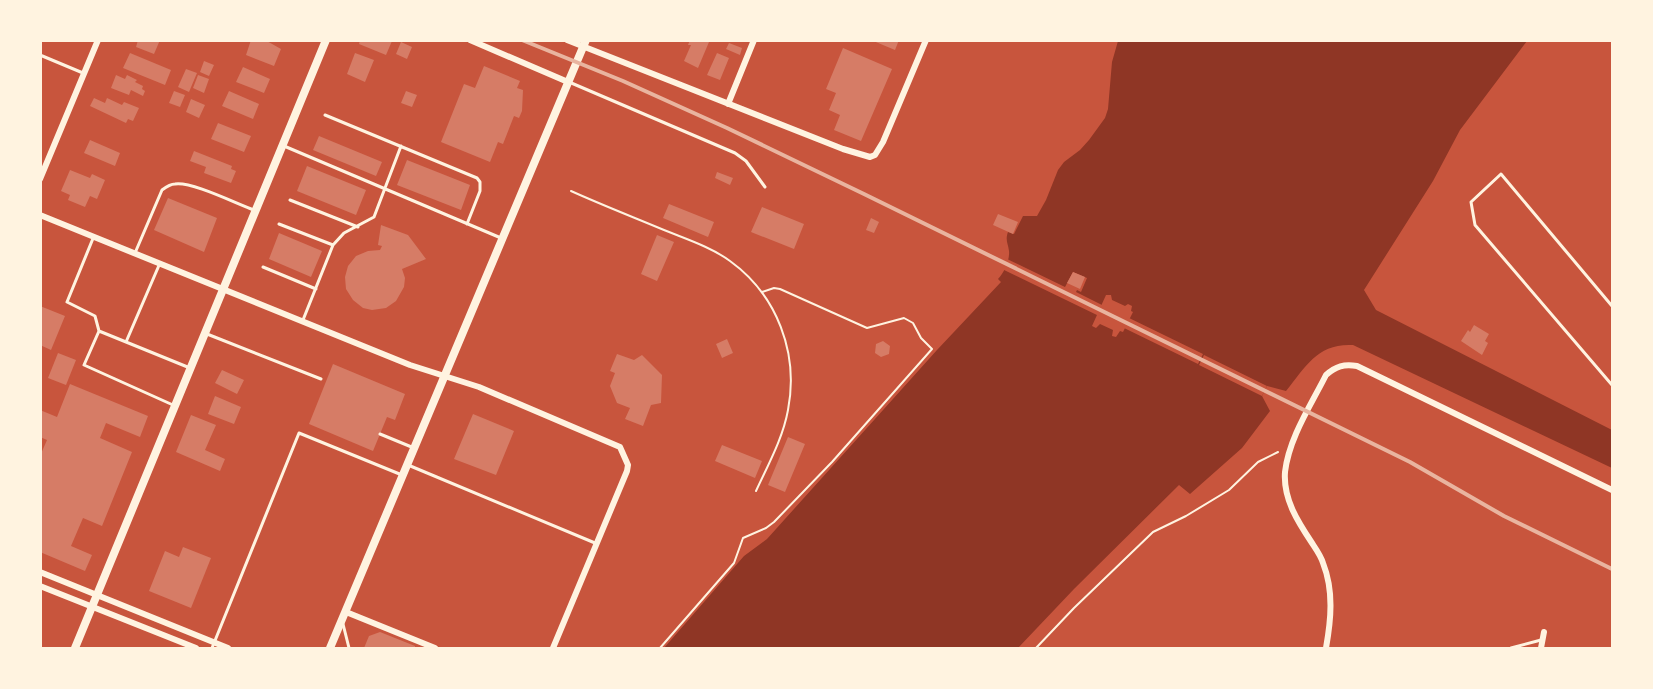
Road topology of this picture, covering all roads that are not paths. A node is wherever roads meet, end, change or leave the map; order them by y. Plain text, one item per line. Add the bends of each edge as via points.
1 (98, 40) edge
2 (326, 40) edge
3 (470, 40) edge
4 (567, 40) edge
5 (754, 40) edge
6 (926, 40) edge
7 (585, 44) edge
8 (40, 55) edge
9 (84, 74) junction
10 (568, 82) junction
11 (728, 104) junction
12 (325, 115) dead end
13 (283, 146) junction
14 (401, 146) junction
15 (40, 179) edge
16 (765, 187) dead end
17 (385, 189) junction
18 (290, 200) dead end
19 (257, 212) junction
20 (40, 215) edge
21 (279, 224) dead end
22 (468, 224) junction
23 (358, 227) junction
24 (94, 236) junction
25 (503, 239) junction
26 (333, 245) junction
27 (135, 253) junction
28 (160, 263) junction
29 (263, 267) dead end
30 (224, 288) junction
31 (316, 290) junction
32 (1612, 306) edge
33 (303, 321) junction
34 (99, 331) junction
35 (206, 333) junction
36 (126, 342) junction
37 (191, 368) junction
38 (445, 375) junction
39 (321, 379) dead end
40 (1612, 385) edge
41 (175, 405) junction
42 (380, 434) dead end
43 (415, 448) junction
44 (408, 465) junction
45 (403, 476) junction
46 (1612, 490) edge
47 (597, 544) junction
48 (40, 572) edge
49 (40, 586) edge
50 (96, 593) junction
51 (91, 607) junction
52 (344, 616) junction
53 (1544, 632) dead end
54 (1543, 639) junction
55 (214, 646) edge
56 (75, 648) edge
57 (196, 648) edge
58 (228, 648) edge
59 (330, 648) edge
60 (349, 648) edge
61 (435, 648) edge
62 (553, 648) edge
63 (1326, 648) edge
64 (1511, 648) edge
65 (1541, 648) edge

1 - 9 street
2 - 13 street
3 - 10 street
4 - 7 street
5 - 11 street
6 - 11 street via 875,155 843,149
7 - 10 street
7 - 11 street
8 - 9 lane
9 - 15 street
10 - 16 lane via 735,153
10 - 25 street
12 - 14 lane
13 - 17 lane
13 - 19 street
14 - 17 lane
14 - 22 lane via 477,178 480,191
17 - 22 lane
17 - 23 lane via 374,217
18 - 23 lane
19 - 27 lane via 177,183 162,190
19 - 30 street
20 - 24 street
21 - 26 lane
22 - 25 lane
23 - 26 lane via 344,233
24 - 27 street
24 - 34 lane via 67,302 95,316
25 - 38 street
26 - 31 lane
27 - 28 street
28 - 30 street
28 - 36 lane
29 - 31 lane
30 - 33 street
30 - 35 street
31 - 33 lane
32 - 40 lane via 1501,174 1471,202 1474,225
33 - 38 street via 410,365
34 - 36 lane
34 - 41 lane via 84,365
35 - 37 street
35 - 39 lane
36 - 37 lane
37 - 41 street
38 - 43 street
38 - 47 street via 620,447 627,471
41 - 50 street
42 - 43 lane
43 - 44 street
44 - 45 street
44 - 47 lane
45 - 52 street
45 - 55 lane via 299,433
46 - 63 street via 1357,366 1339,366 1326,375 1291,446 1285,473 1295,517 1323,561 1330,587 1331,620
47 - 62 street
48 - 50 street
49 - 51 street
50 - 51 street
50 - 55 street
51 - 56 street
51 - 57 street
52 - 59 street
52 - 60 lane
52 - 61 street
53 - 54 street
54 - 64 lane
54 - 65 street
55 - 58 street

